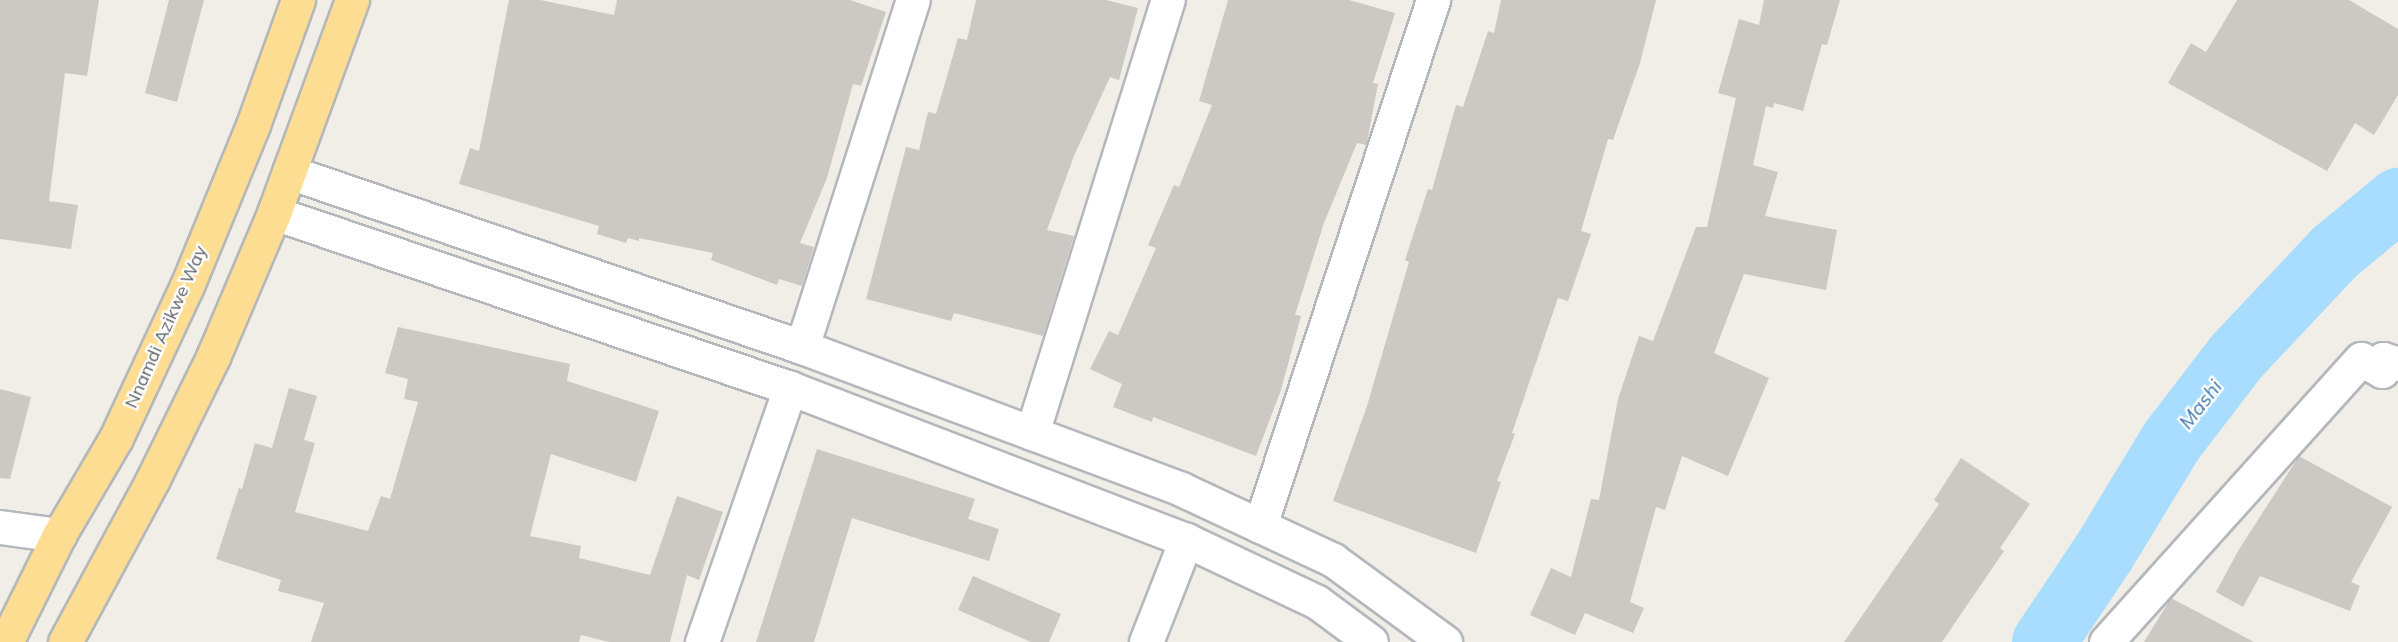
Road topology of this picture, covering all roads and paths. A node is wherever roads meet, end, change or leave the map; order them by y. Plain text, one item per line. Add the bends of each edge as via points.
1 (298, 0) edge
2 (352, 0) edge
3 (914, 0) edge
4 (1168, 0) edge
5 (1433, 0) edge
6 (289, 172) junction
7 (274, 213) junction
8 (802, 347) junction
9 (2398, 364) edge
10 (790, 388) junction
11 (1032, 433) junction
12 (1260, 526) junction
13 (0, 527) edge
14 (59, 535) junction
15 (1186, 540) junction
16 (6, 642) edge
17 (65, 642) edge
18 (702, 642) edge
19 (1146, 642) edge
20 (1371, 642) edge
21 (1445, 642) edge
22 (2106, 642) edge

1 - 14 highway, Nnamdi Azikwe Way via 253,125 187,286 116,438
2 - 6 highway
3 - 8 main road
4 - 11 main road
5 - 12 main road
6 - 7 highway
6 - 8 main road
7 - 10 main road
7 - 17 highway via 208,367
8 - 11 main road
9 - 22 main road via 2383,359 2382,371 2361,359
10 - 15 main road
10 - 18 main road
11 - 12 main road via 1181,489
12 - 21 main road via 1333,560
13 - 14 main road
14 - 16 highway, Nnamdi Azikwe Way
15 - 19 main road
15 - 20 main road via 1317,602

